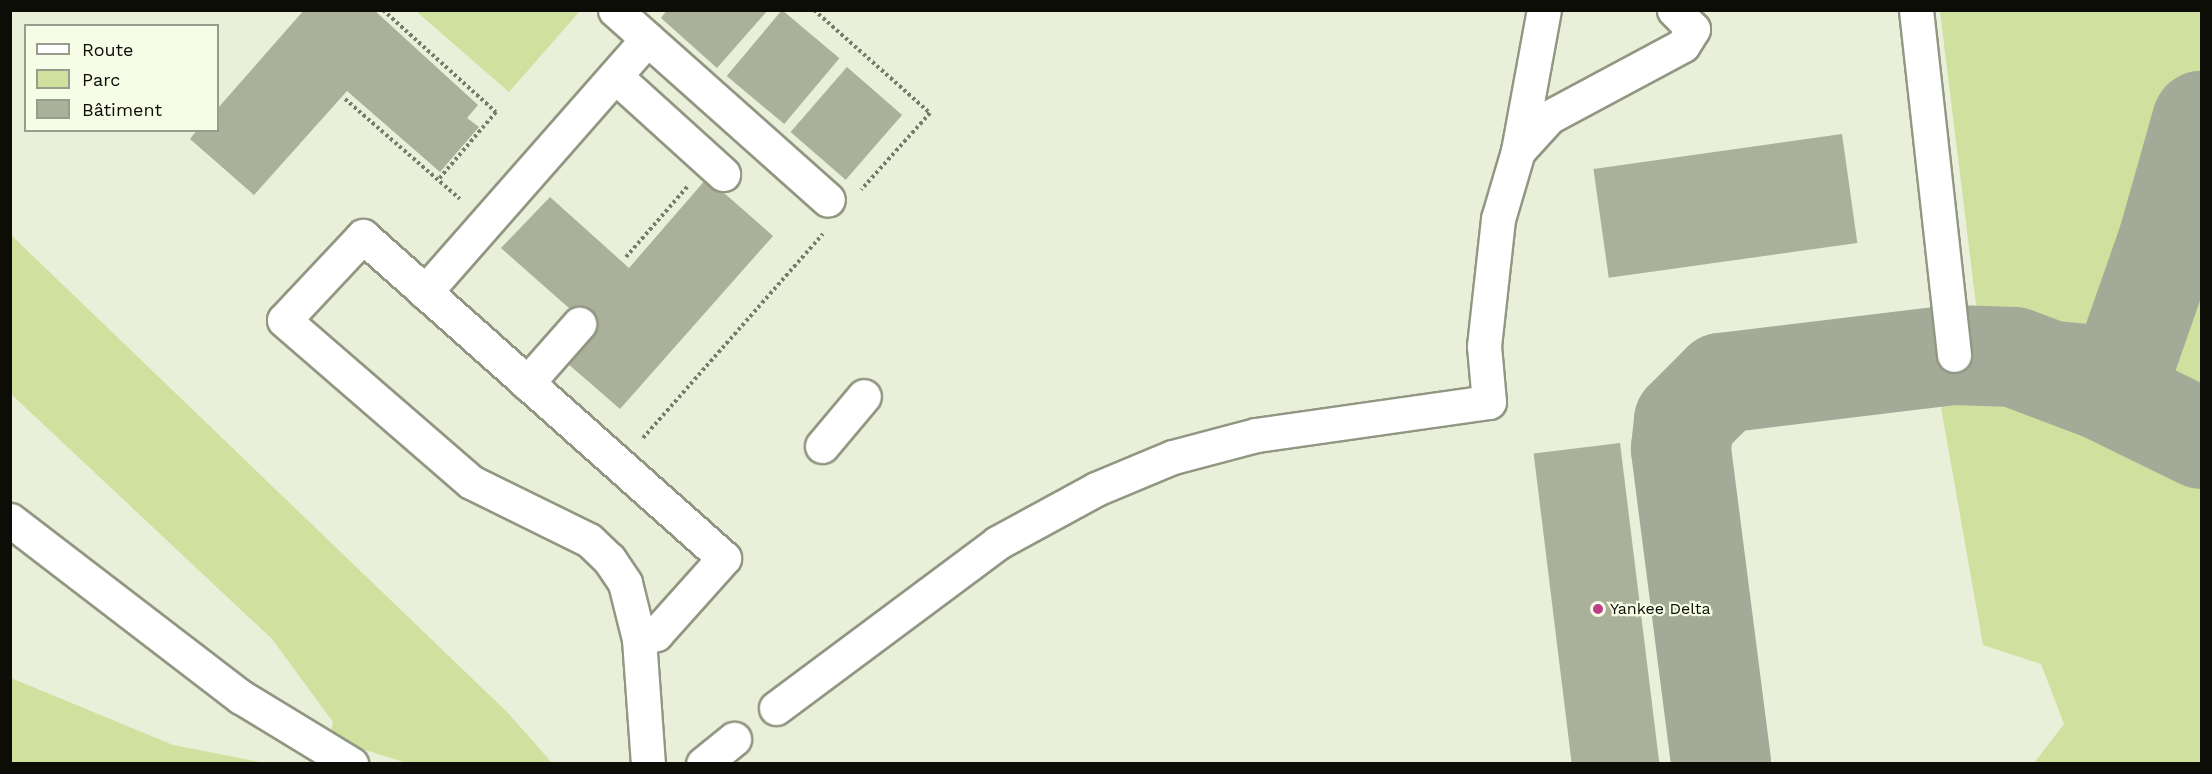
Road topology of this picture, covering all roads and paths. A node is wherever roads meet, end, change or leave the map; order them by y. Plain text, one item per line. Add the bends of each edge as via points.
1 (383, 10) edge
2 (615, 10) edge
3 (814, 10) edge
4 (1544, 10) edge
5 (1674, 10) edge
6 (1916, 10) edge
7 (647, 39) junction
8 (615, 76) junction
9 (345, 99) dead end
10 (1518, 151) junction
11 (716, 168) joint
12 (438, 180) junction
13 (468, 206) dead end
14 (837, 209) junction
15 (626, 257) dead end
16 (426, 292) junction
17 (579, 324) dead end
18 (1954, 355) dead end
19 (527, 383) junction
20 (864, 396) dead end
21 (822, 446) dead end
22 (619, 466) junction
23 (10, 520) edge
24 (639, 639) junction
25 (776, 708) dead end
26 (734, 739) dead end
27 (351, 764) edge
28 (648, 764) edge
29 (703, 764) edge

1 - 12 path via 496,112
2 - 7 lane
3 - 14 path via 930,113
4 - 10 lane
5 - 10 lane via 1693,29 1683,45 1549,117
6 - 18 lane
7 - 8 lane
7 - 14 lane
8 - 11 lane
8 - 16 lane
9 - 12 path
10 - 25 lane via 1498,219 1484,346 1489,402 1256,435 1173,457 1096,489 996,543
11 - 15 path
12 - 13 path
14 - 22 path
16 - 19 lane
16 - 24 lane via 363,236 284,320 471,482 589,540 625,583
17 - 19 lane
19 - 22 lane
20 - 21 lane
22 - 24 lane via 724,558 656,634
23 - 27 lane via 242,697
24 - 28 lane
26 - 29 lane

